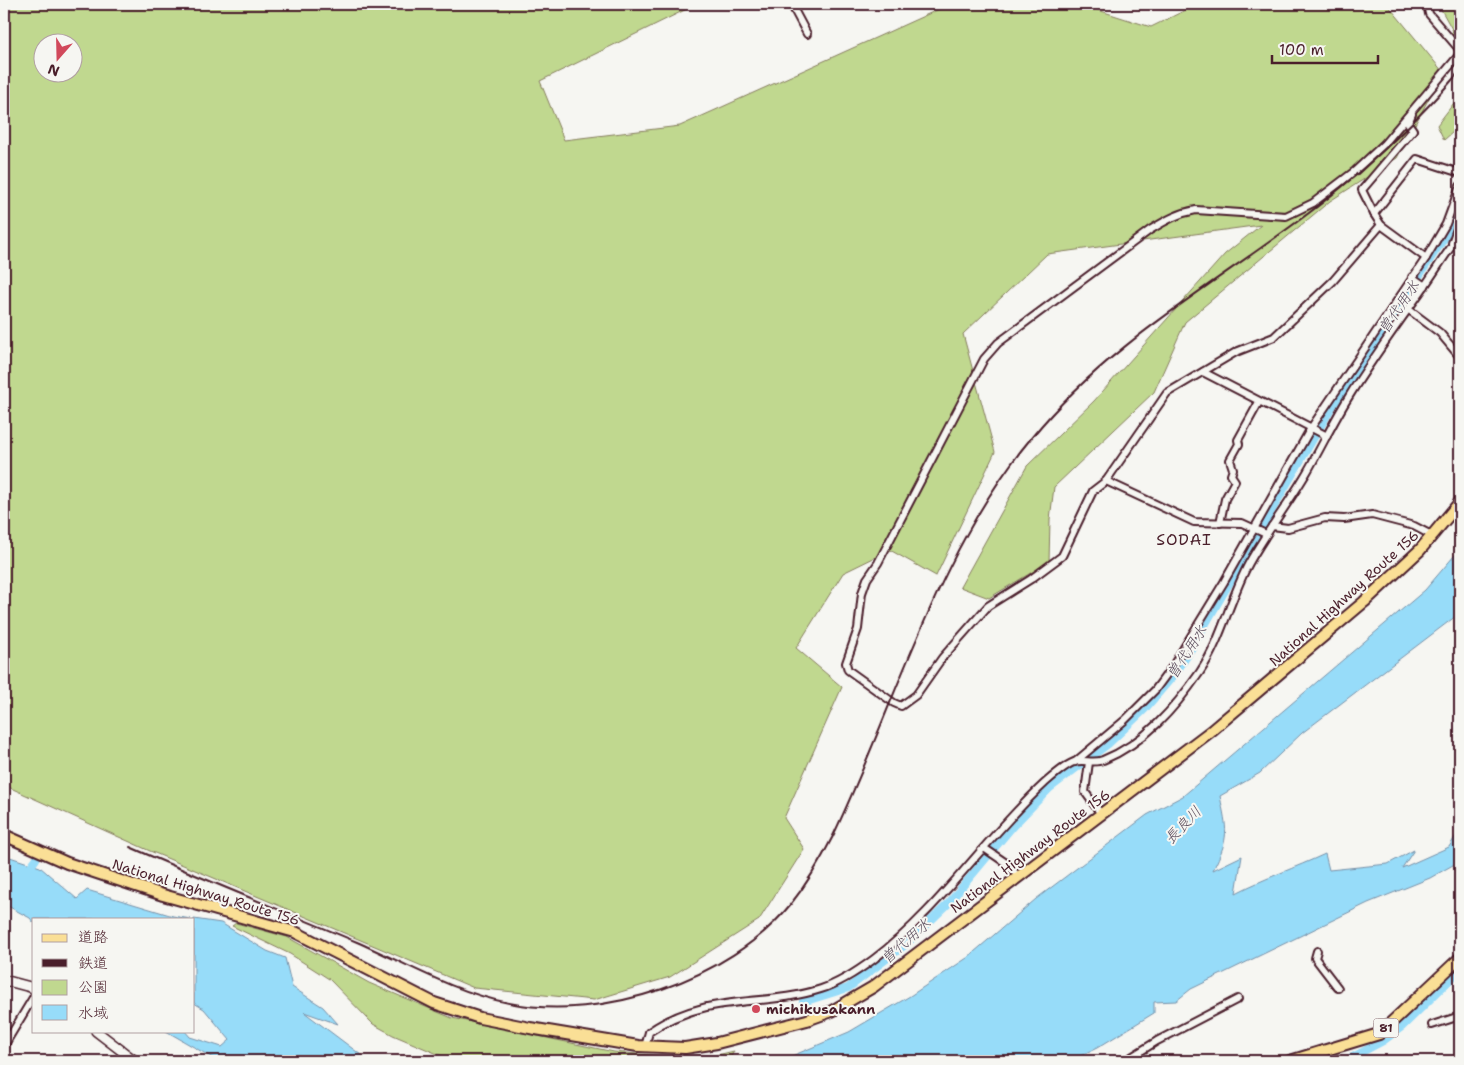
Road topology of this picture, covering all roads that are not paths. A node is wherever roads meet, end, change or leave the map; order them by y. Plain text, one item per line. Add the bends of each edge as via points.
1 (791, 4) edge
2 (1427, 4) edge
3 (806, 34) dead end
4 (1415, 108) junction
5 (1460, 173) edge
6 (1460, 186) edge
7 (1374, 214) junction
8 (1460, 220) edge
9 (1381, 225) junction
10 (1460, 235) edge
11 (1451, 247) junction
12 (1426, 258) junction
13 (1418, 281) junction
14 (1408, 309) junction
15 (1369, 351) junction
16 (1460, 357) edge
17 (1203, 372) junction
18 (1259, 402) junction
19 (1312, 429) junction
20 (1324, 435) junction
21 (1106, 481) junction
22 (1460, 502) edge
23 (1220, 523) junction
24 (1272, 526) junction
25 (1255, 528) junction
26 (1265, 533) junction
27 (1433, 536) junction
28 (1225, 583) junction
29 (1234, 588) junction
30 (1077, 762) junction
31 (1088, 762) junction
32 (1101, 814) junction
33 (4, 835) edge
34 (989, 851) junction
35 (1018, 876) junction
36 (1317, 951) dead end
37 (1460, 958) edge
38 (4, 980) edge
39 (32, 987) edge
40 (1338, 988) dead end
41 (32, 999) edge
42 (1238, 999) dead end
43 (1460, 1016) edge
44 (1432, 1025) dead end
45 (97, 1032) edge
46 (4, 1046) edge
47 (645, 1047) junction
48 (134, 1061) edge
49 (1125, 1061) edge
50 (1290, 1061) edge

1 - 3 street
2 - 4 street via 1430,14 1459,48 1460,54
4 - 7 street via 1408,123 1413,130 1362,190
4 - 21 street via 1384,144 1313,202 1286,216 1196,210 1182,212 1150,230 998,343 984,358 867,579 858,629 846,663 848,670 894,704 901,706 916,696 947,652 988,606 1062,556 1093,491
5 - 7 street via 1417,158
6 - 12 street via 1446,224
7 - 9 street
8 - 11 street
9 - 12 street
9 - 17 street via 1333,281 1274,337 1236,352
10 - 11 street
11 - 13 street
12 - 13 street
13 - 14 street
13 - 15 street
14 - 15 street
14 - 16 street via 1440,332
15 - 19 street
15 - 20 street
17 - 18 street
17 - 21 street via 1174,387 1161,399
18 - 19 street
18 - 23 street via 1230,460 1231,475 1235,481 1225,499
19 - 20 street
19 - 25 street
20 - 24 street via 1305,476
21 - 23 street via 1188,520 1202,524
22 - 27 main road, National Highway Route 156
23 - 25 street via 1242,523
24 - 26 street
24 - 27 street via 1288,528 1325,518 1372,515 1414,526
25 - 26 street
25 - 28 street
26 - 29 street
27 - 32 main road, National Highway Route 156 via 1303,656
28 - 29 street
28 - 30 street via 1155,690
29 - 31 street via 1210,655 1175,705 1136,743 1104,760
30 - 31 street
30 - 34 street via 1047,782 1021,806
31 - 32 street via 1085,792
32 - 35 main road, National Highway Route 156
33 - 47 main road, National Highway Route 156 via 67,863 163,895 295,932 387,981 459,1012 530,1028
34 - 35 street
34 - 47 street via 875,959 838,982 802,993 729,1002 696,1010 648,1032
35 - 47 main road, National Highway Route 156 via 874,987 832,1010 807,1020 717,1043 684,1048
36 - 40 street via 1315,958
37 - 50 main road, 81 via 1412,1010 1379,1034
38 - 39 main road
41 - 46 street
42 - 49 street
43 - 44 street
45 - 48 main road

